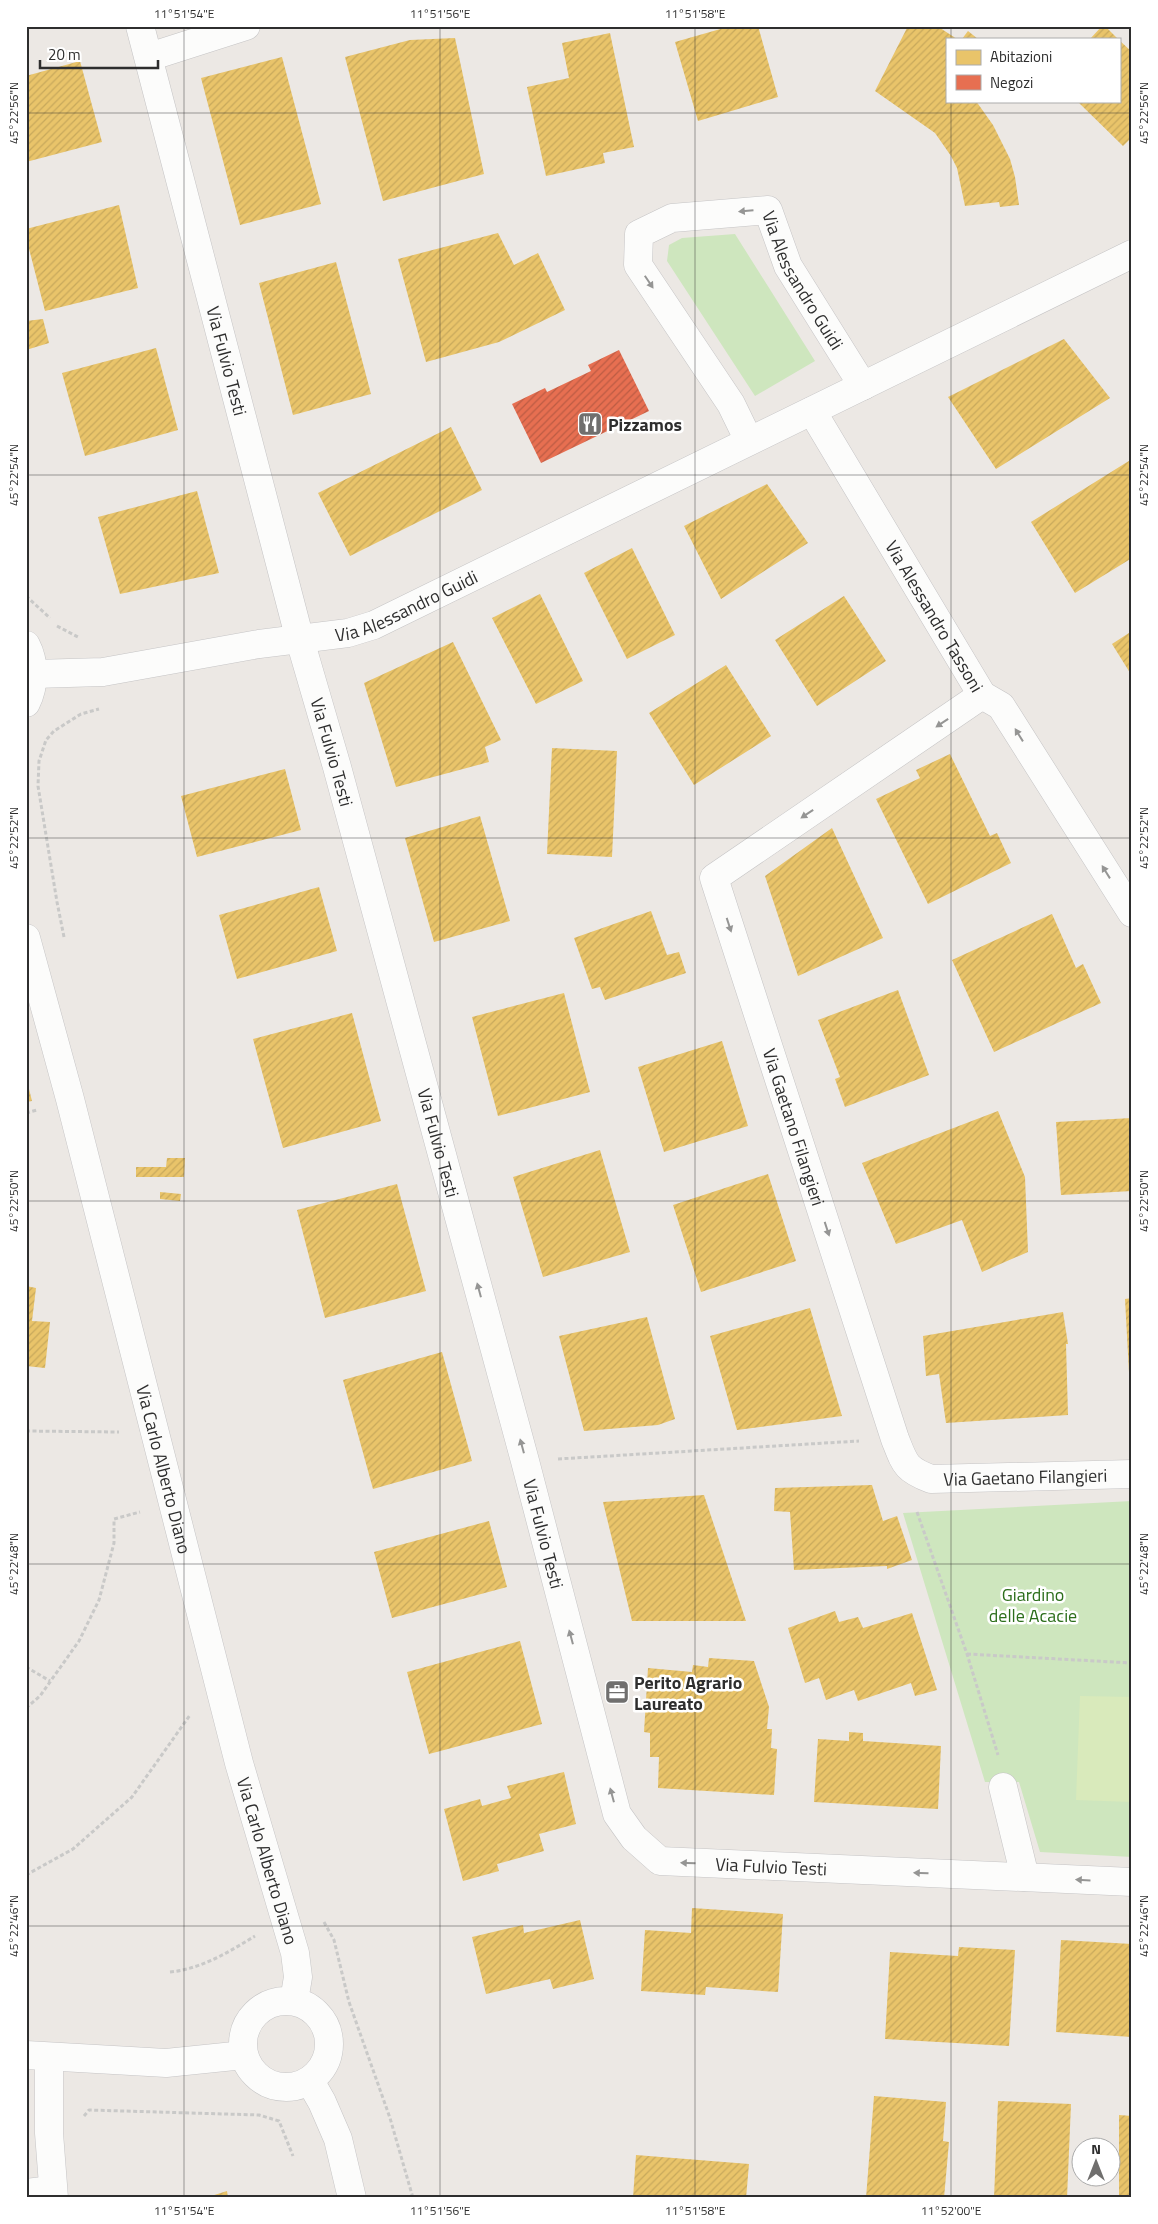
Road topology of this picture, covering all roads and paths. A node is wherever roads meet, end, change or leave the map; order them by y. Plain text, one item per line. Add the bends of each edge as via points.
1 (140, 26) edge
2 (183, 26) edge
3 (246, 26) edge
4 (149, 57) junction
5 (1132, 254) edge
6 (863, 386) junction
7 (812, 411) junction
8 (750, 441) junction
9 (26, 596) edge
10 (79, 638) dead end
11 (300, 640) junction
12 (26, 644) edge
13 (34, 674) junction
14 (982, 695) junction
15 (26, 703) edge
16 (104, 707) dead end
17 (1132, 913) edge
18 (26, 938) edge
19 (65, 941) dead end
20 (43, 1109) dead end
21 (26, 1113) edge
22 (154, 1424) junction
23 (26, 1431) edge
24 (895, 1439) junction
25 (525, 1460) junction
26 (912, 1472) junction
27 (1132, 1474) edge
28 (144, 1512) dead end
29 (967, 1654) junction
30 (1132, 1663) edge
31 (26, 1667) edge
32 (50, 1681) junction
33 (26, 1708) edge
34 (191, 1714) dead end
35 (1002, 1787) joint
36 (26, 1875) edge
37 (1025, 1877) junction
38 (1132, 1882) edge
39 (322, 1919) dead end
40 (255, 1935) dead end
41 (170, 1972) dead end
42 (294, 2001) junction
43 (244, 2055) junction
44 (38, 2056) edge
45 (310, 2081) junction
46 (79, 2123) dead end
47 (292, 2156) dead end
48 (44, 2190) edge
49 (352, 2198) edge
50 (413, 2198) edge

1 - 4 street, Via Fulvio Testi
2 - 4 street
3 - 4 street
4 - 11 street, Via Fulvio Testi
5 - 6 street, Via Alessandro Guidi
6 - 7 street, Via Alessandro Guidi
6 -> 8 street, Via Alessandro Guidi via 788,266 768,210 672,218 639,234 638,265 731,404
7 - 8 street, Via Alessandro Guidi
7 - 14 street, Via Alessandro Tassoni
8 - 11 street, Via Alessandro Guidi via 374,626
9 - 10 path via 60,629
11 - 13 street, Via Alessandro Guidi via 259,644 104,672
25 -> 11 street, Via Fulvio Testi
12 - 13 street
13 - 15 street
17 -> 14 street, Via Alessandro Tassoni via 1001,706
14 -> 24 street, Via Gaetano Filangieri via 714,878
16 - 19 path via 81,714 54,731 46,740 39,761 38,786
18 - 22 street, Via Carlo Alberto Diano
20 - 21 path
22 - 23 path via 113,1434
22 - 42 street, Via Carlo Alberto Diano via 239,1763 295,1954 298,1977
24 - 25 path
24 - 26 street, Via Gaetano Filangieri
37 -> 25 street, Via Fulvio Testi via 660,1861 634,1838 617,1814
26 - 27 street, Via Gaetano Filangieri via 931,1480
26 - 29 path via 915,1504
28 - 32 path via 114,1519 114,1543 99,1600 79,1641
29 - 30 path
29 - 35 path via 1002,1767
31 - 32 path
32 - 33 path
34 - 36 path via 132,1798 73,1849
35 - 37 street
38 -> 37 street, Via Fulvio Testi
39 - 50 path via 334,1940 349,2002 390,2118
40 - 41 path via 212,1960
42 - 43 street via 266,2005 254,2014 246,2026
42 - 45 street via 308,2006 320,2016 330,2043 328,2057
43 - 44 street via 166,2062
43 - 45 street via 249,2067 270,2084 297,2086
44 - 48 street via 48,2096
45 - 49 street via 338,2139
46 - 47 path via 89,2110 259,2115 279,2121

